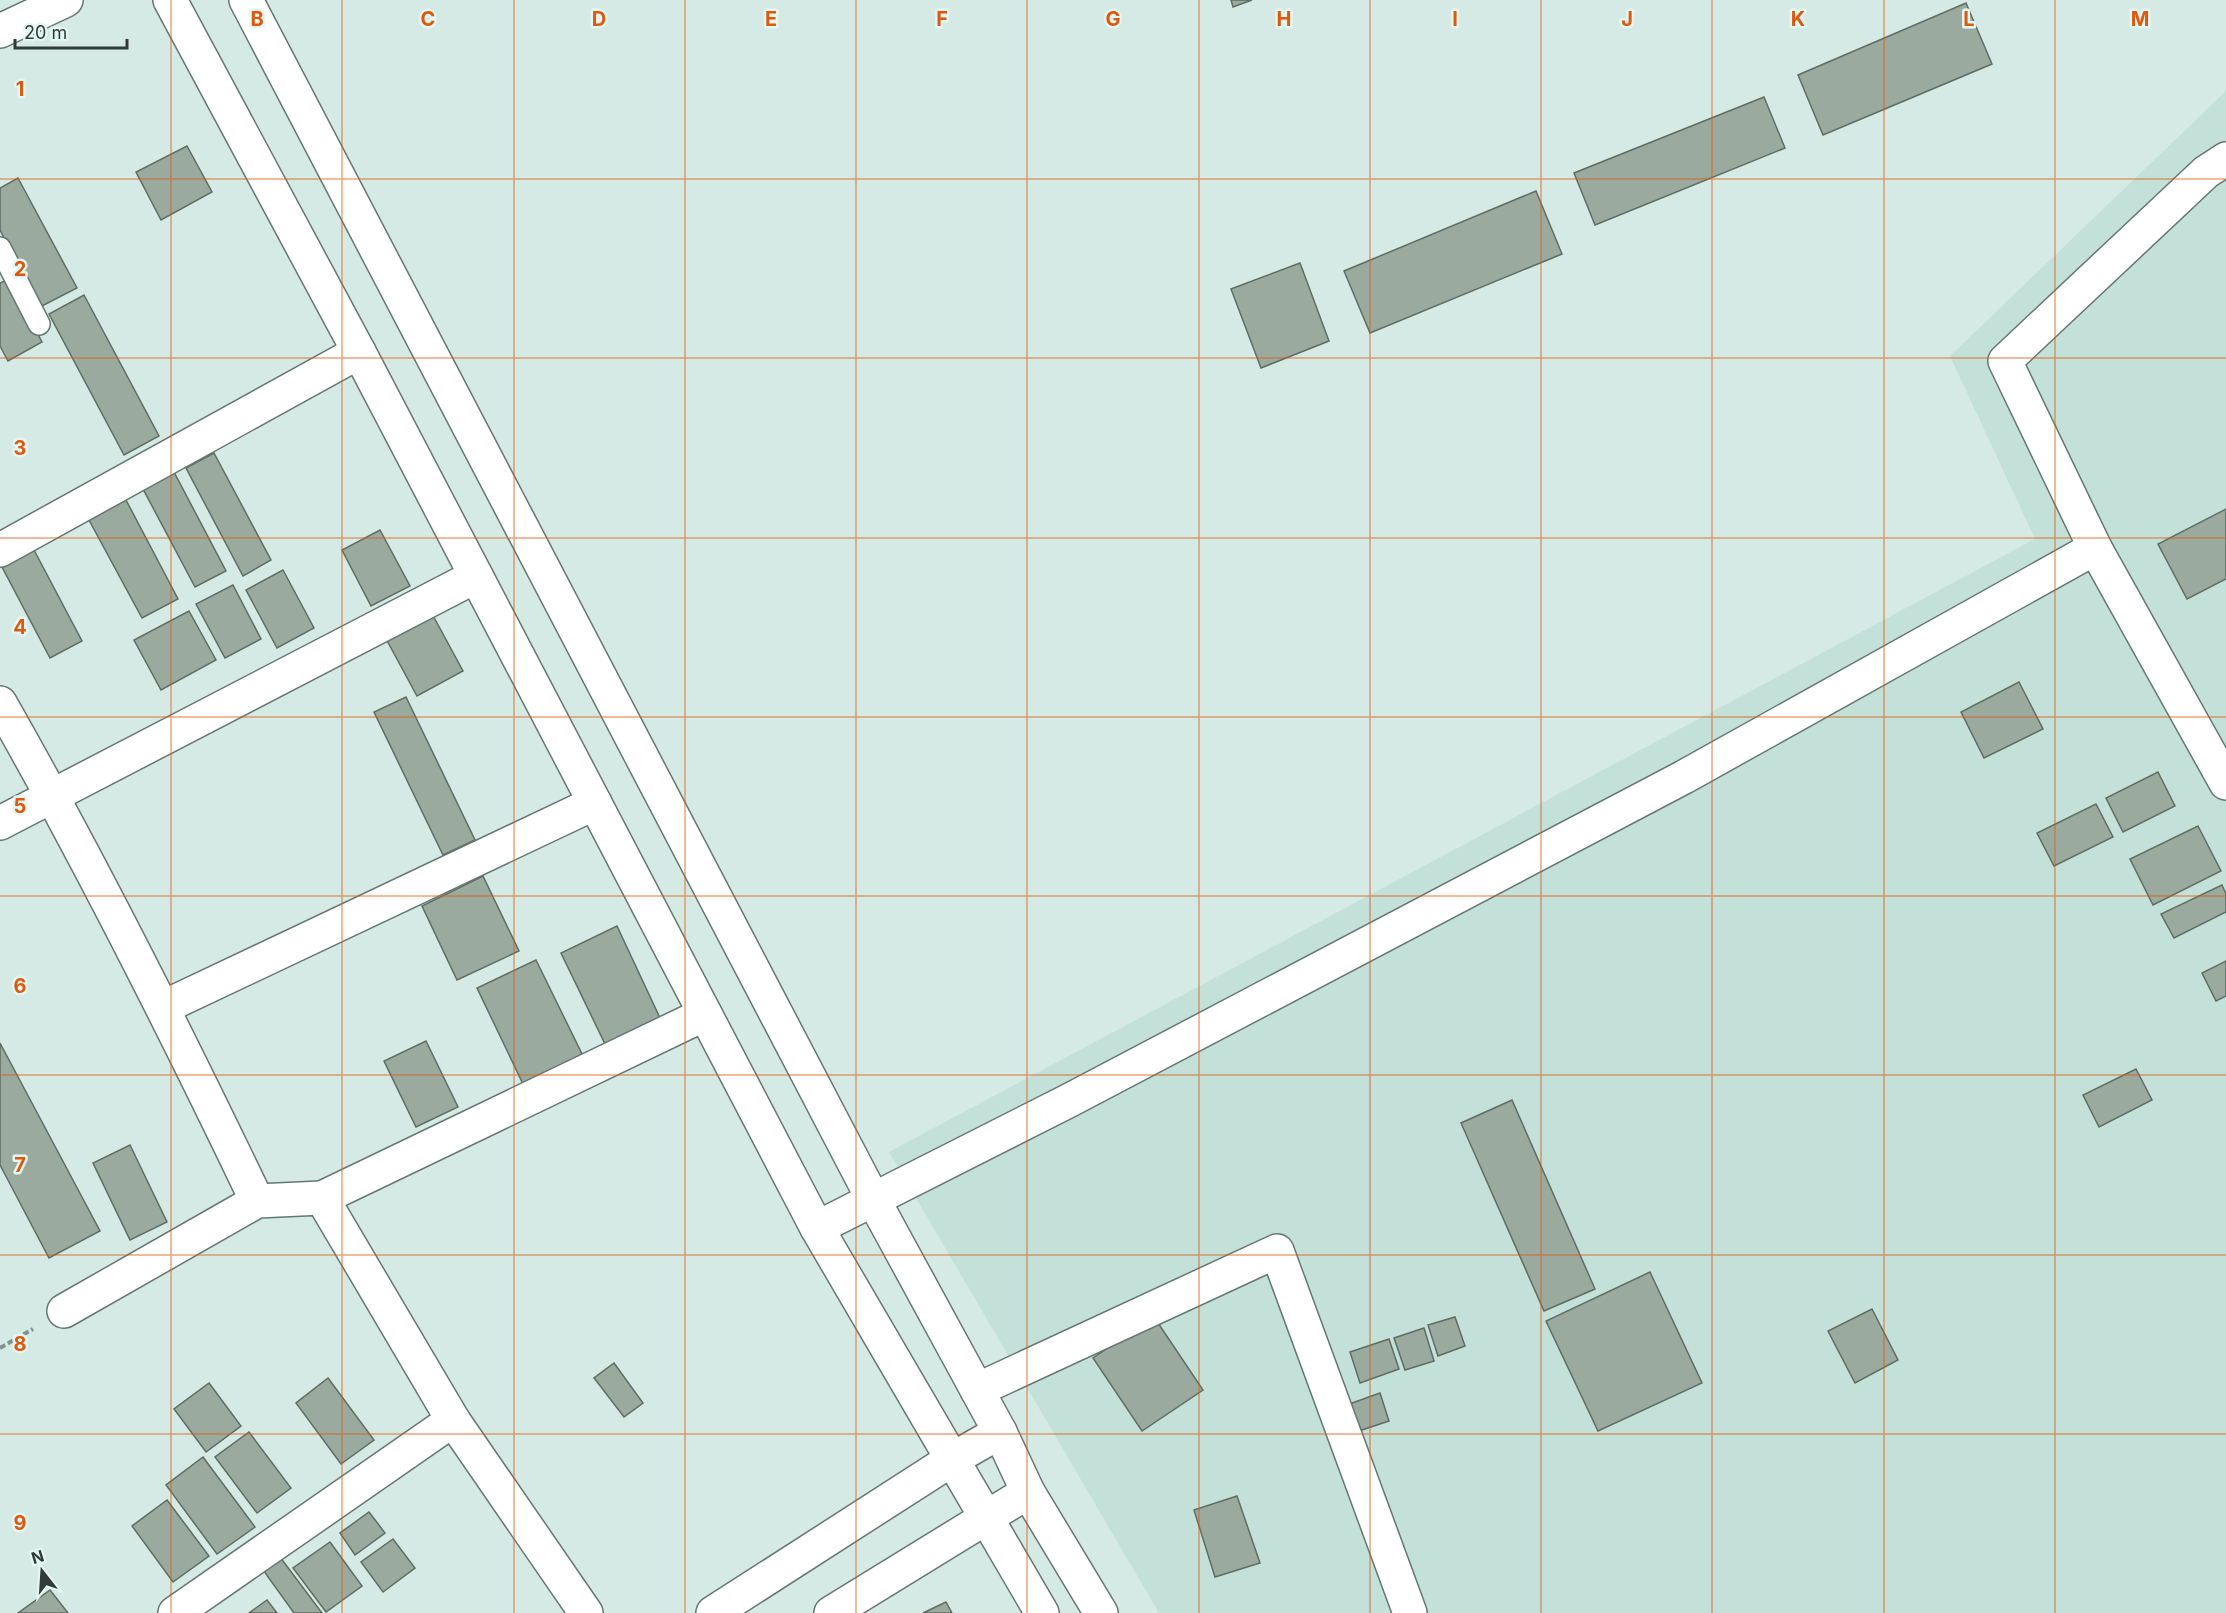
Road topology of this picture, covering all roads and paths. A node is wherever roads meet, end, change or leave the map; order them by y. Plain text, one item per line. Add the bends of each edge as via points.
1 (66, 0) edge
2 (170, 0) edge
3 (246, 0) edge
4 (0, 31) edge
5 (2226, 159) edge
6 (0, 248) edge
7 (39, 324) dead end
8 (359, 352) junction
9 (2095, 548) junction
10 (0, 550) edge
11 (476, 576) junction
12 (0, 703) edge
13 (2226, 783) edge
14 (53, 795) junction
15 (595, 803) junction
16 (0, 823) edge
17 (164, 1006) junction
18 (705, 1014) junction
19 (322, 1198) junction
20 (873, 1199) junction
21 (257, 1201) junction
22 (817, 1228) junction
23 (64, 1311) dead end
24 (977, 1390) junction
25 (453, 1420) junction
26 (1000, 1432) junction
27 (951, 1460) junction
28 (1028, 1492) junction
29 (986, 1518) junction
30 (175, 1613) edge
31 (586, 1613) edge
32 (713, 1613) edge
33 (831, 1613) edge
34 (1042, 1613) edge
35 (1101, 1613) edge
36 (1410, 1613) edge

1 - 4 street
2 - 8 street
3 - 20 street
5 - 9 street via 2206,172 2006,361
6 - 7 lane
8 - 10 street
8 - 11 street
9 - 13 street
9 - 20 street via 1684,777 1070,1100
11 - 14 street
11 - 15 street
12 - 14 street
14 - 16 street
14 - 17 street
15 - 17 street
15 - 18 street
17 - 21 street
18 - 19 street
18 - 22 street
19 - 21 street
19 - 25 street
20 - 22 street
20 - 24 street
21 - 23 street
22 - 27 street
24 - 26 street
24 - 36 street via 1277,1251
25 - 30 street
25 - 31 street
26 - 27 street
26 - 28 street
27 - 29 street
27 - 32 street
28 - 29 street
28 - 35 street
29 - 33 street
29 - 34 street

